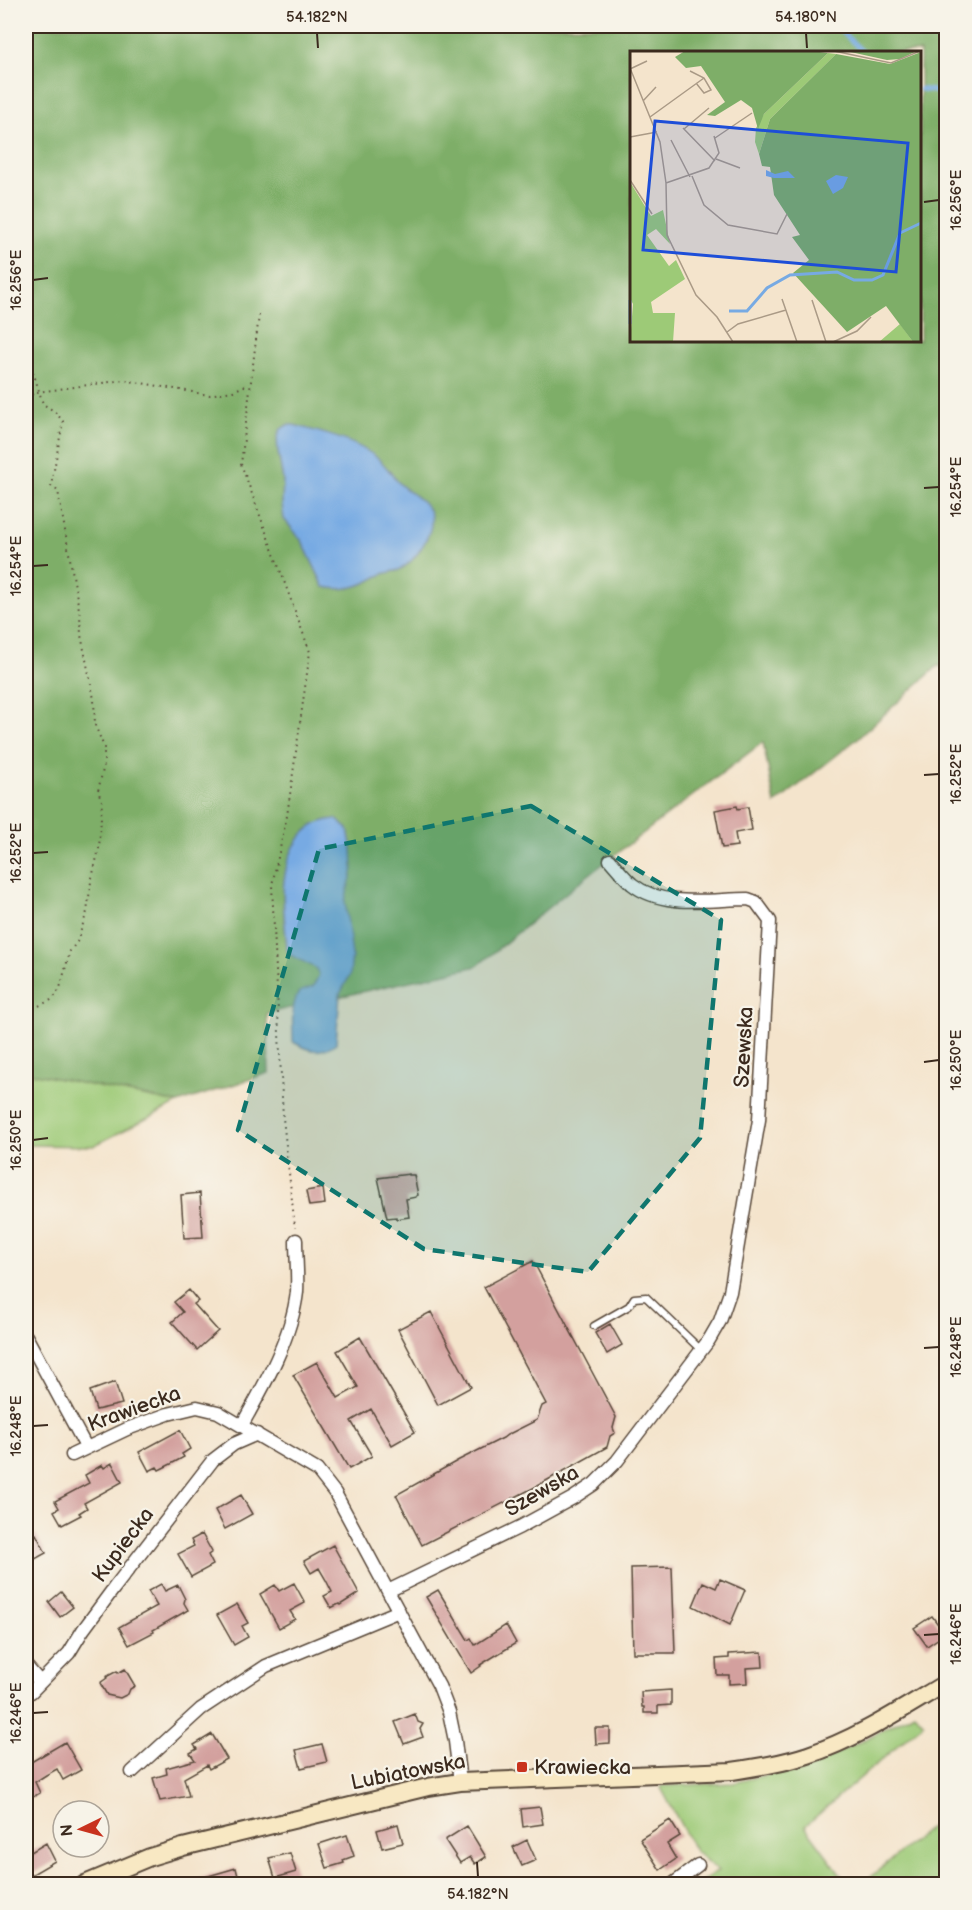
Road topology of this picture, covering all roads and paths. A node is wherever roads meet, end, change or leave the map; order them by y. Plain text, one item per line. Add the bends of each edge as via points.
1 (259, 315) dead end
2 (26, 349) edge
3 (250, 384) junction
4 (38, 392) junction
5 (26, 397) edge
6 (610, 860) dead end
7 (26, 1012) edge
8 (296, 1240) joint
9 (594, 1326) dead end
10 (26, 1336) edge
11 (701, 1350) junction
12 (242, 1425) junction
13 (256, 1434) junction
14 (86, 1447) junction
15 (72, 1455) dead end
16 (388, 1591) junction
17 (399, 1611) junction
18 (26, 1666) edge
19 (40, 1682) junction
20 (946, 1683) edge
21 (31, 1692) dead end
22 (132, 1772) dead end
23 (460, 1782) junction
24 (698, 1865) dead end
25 (85, 1884) edge
26 (673, 1884) edge

1 - 3 path
2 - 4 path
3 - 4 path via 209,395 124,380
3 - 8 path via 241,464 310,652 287,816 272,885 283,1118
4 - 5 path
4 - 7 path via 43,404 63,422 51,486 57,491 95,725 104,747 104,765 98,791 102,801 101,830 87,912 57,994
6 - 11 street, Szewska via 634,886 655,895 676,900 748,899 756,902 770,921 755,1147 730,1292 720,1321
8 - 12 street via 297,1292 291,1319 268,1378
9 - 11 lane via 629,1306 634,1298 646,1297
10 - 14 street
11 - 16 street, Szewska via 617,1461 594,1484 520,1527
12 - 13 street, Krawiecka
12 - 14 street, Krawiecka via 218,1412 197,1407 137,1425
13 - 16 street, Krawiecka via 317,1470 326,1480
13 - 19 street, Kupiecka via 213,1460 69,1653
14 - 15 street, Krawiecka
16 - 17 street, Krawiecka
17 - 22 street via 266,1666 201,1709
17 - 23 street, Krawiecka via 449,1712
18 - 19 street
19 - 21 street, Kupiecka
20 - 23 street, Lubiatowska via 843,1741 776,1764 682,1774
23 - 25 street, Lubiatowska via 390,1795 183,1847
24 - 26 street

